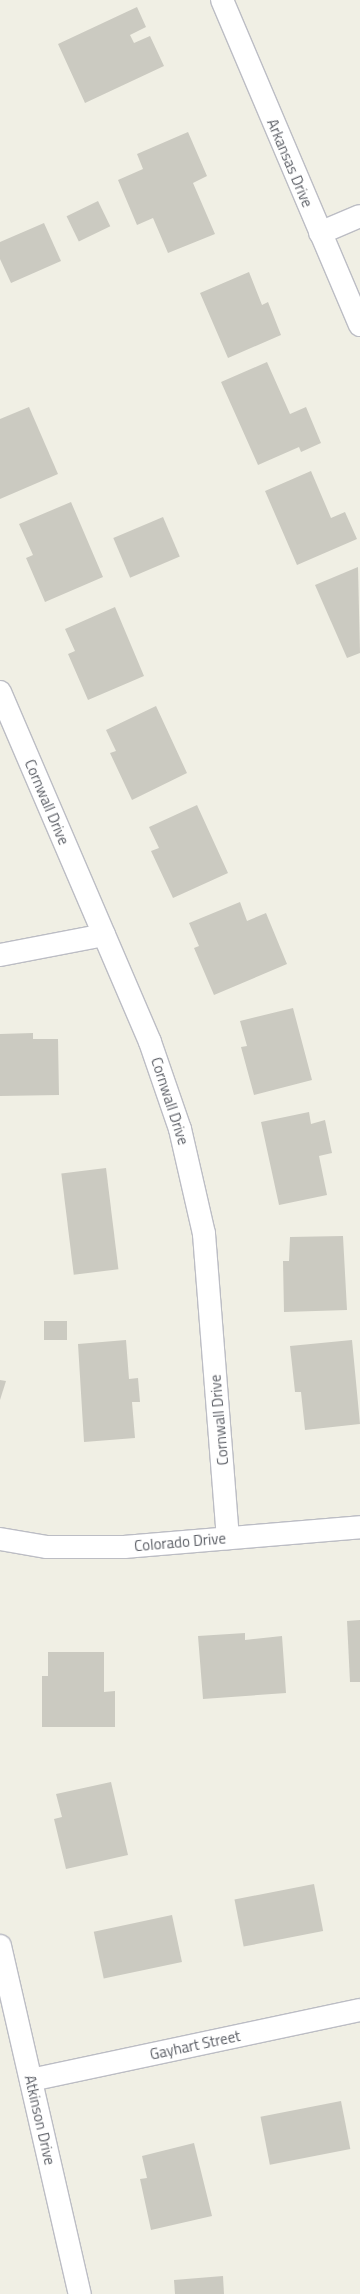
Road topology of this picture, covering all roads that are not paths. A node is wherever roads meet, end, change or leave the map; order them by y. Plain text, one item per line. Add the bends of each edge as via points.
1 (222, 0) edge
2 (360, 216) edge
3 (320, 233) junction
4 (360, 325) edge
5 (0, 692) edge
6 (104, 935) junction
7 (0, 955) edge
8 (360, 1527) edge
9 (228, 1538) junction
10 (0, 1539) edge
11 (0, 1946) edge
12 (360, 2010) edge
13 (31, 2080) junction
14 (80, 2294) edge

1 - 3 street, Arkansas Drive
2 - 3 street
3 - 4 street, Arkansas Drive
5 - 6 street, Cornwall Drive
6 - 7 street
6 - 9 street, Cornwall Drive via 150,1042 180,1129 196,1189 204,1234
8 - 9 street, Colorado Drive
9 - 10 street, Colorado Drive via 124,1547 47,1547
11 - 13 street, Atkinson Drive
12 - 13 street, Gayhart Street
13 - 14 street, Atkinson Drive

